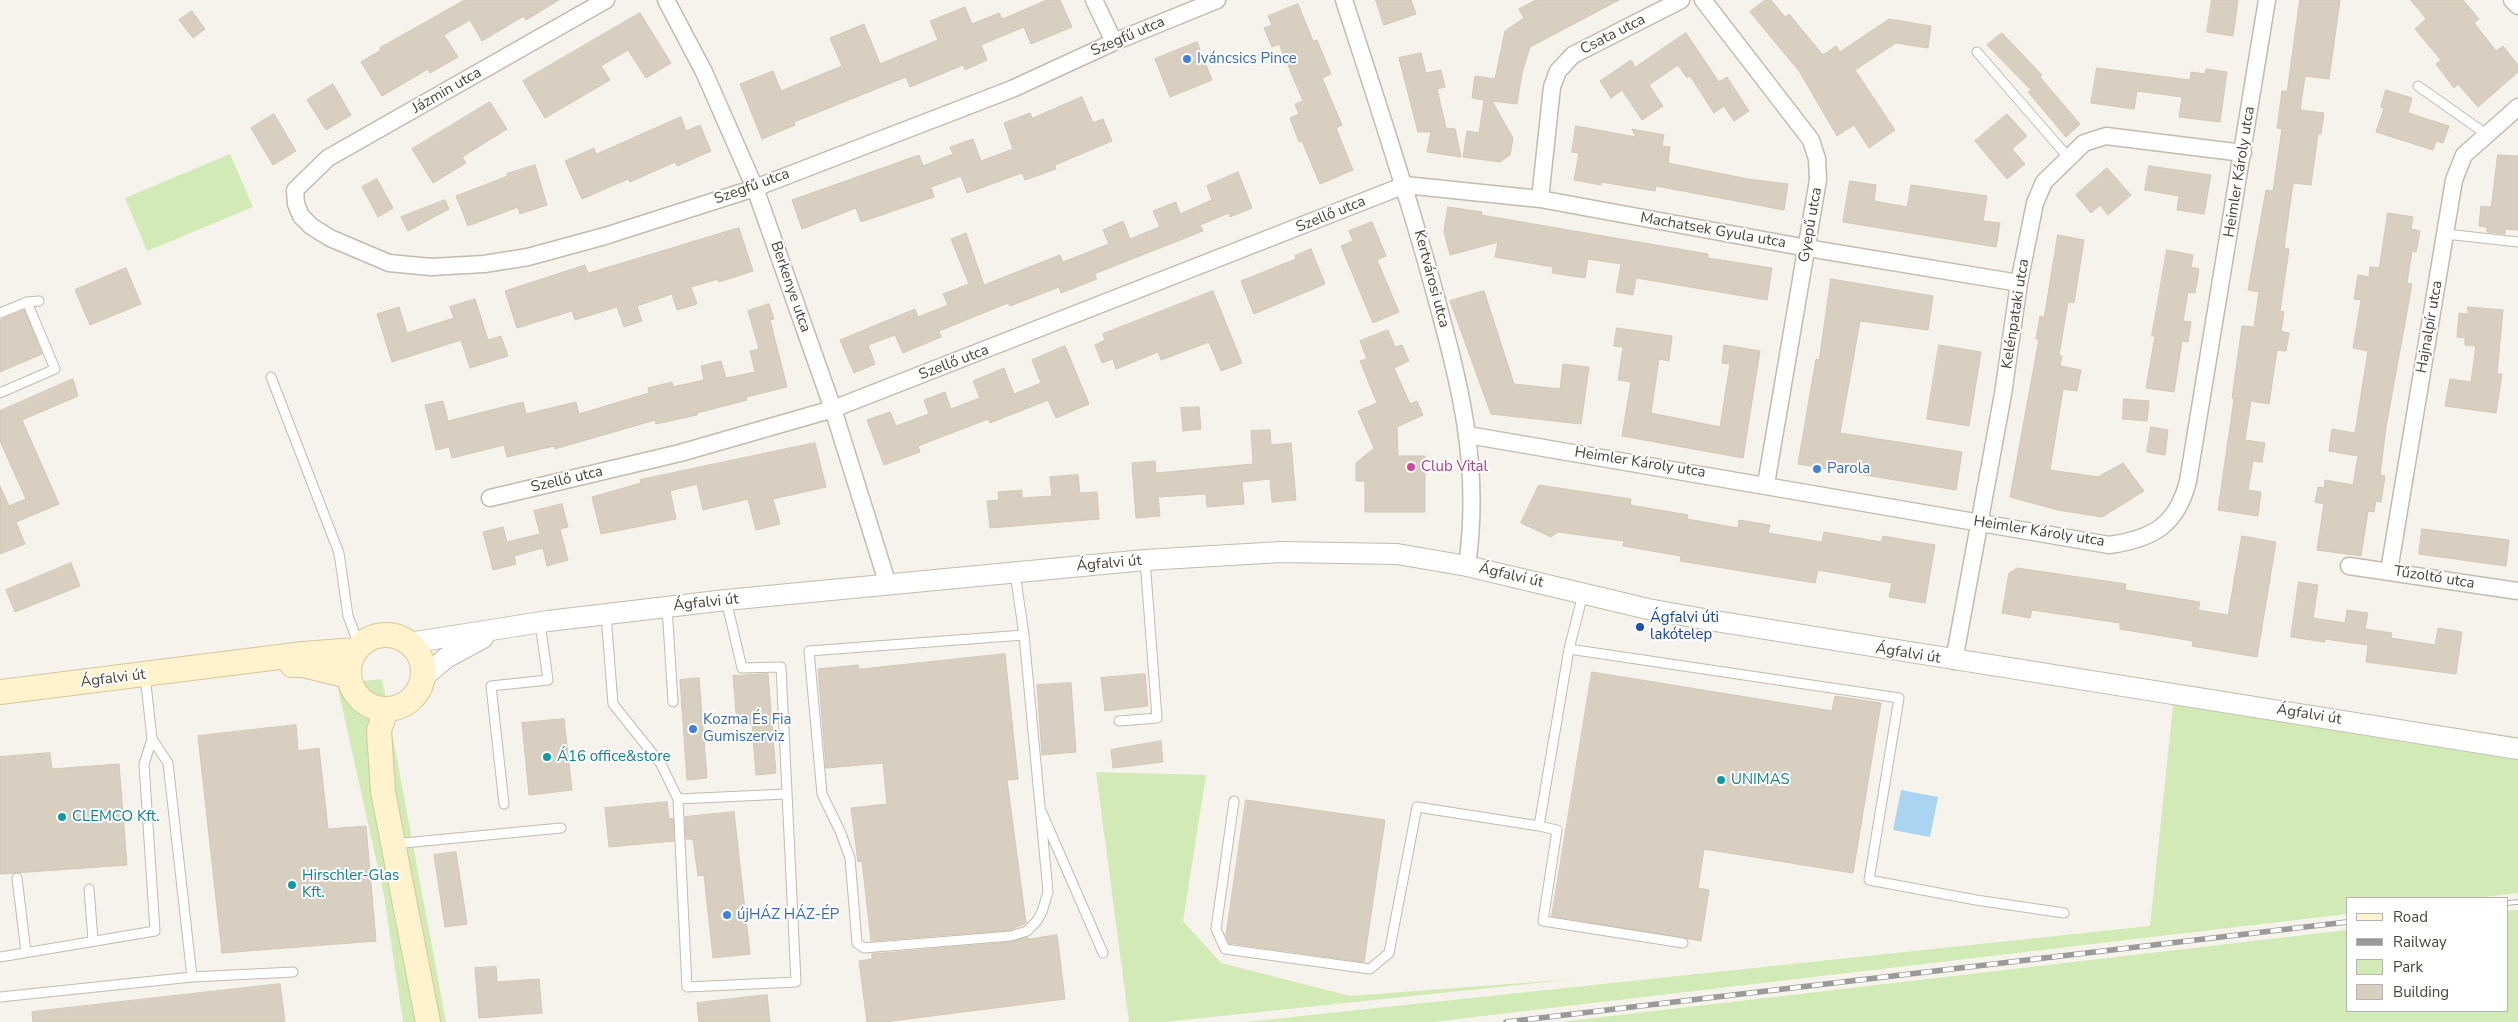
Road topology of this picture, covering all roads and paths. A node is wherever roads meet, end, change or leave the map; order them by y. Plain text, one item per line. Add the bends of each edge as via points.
1 (606, 0) edge
2 (666, 0) edge
3 (1094, 0) edge
4 (1217, 0) edge
5 (1344, 0) edge
6 (1682, 0) edge
7 (1703, 0) edge
8 (2267, 0) edge
9 (2512, 0) edge
10 (2518, 6) edge
11 (1114, 42) junction
12 (1976, 52) dead end
13 (2418, 86) dead end
14 (2518, 107) edge
15 (2486, 134) junction
16 (2243, 153) junction
17 (2068, 157) junction
18 (1405, 186) junction
19 (755, 188) junction
20 (295, 190) joint
21 (1540, 199) junction
22 (2446, 234) junction
23 (2518, 242) edge
24 (1807, 248) junction
25 (2020, 283) junction
26 (27, 302) junction
27 (39, 302) dead end
28 (0, 313) edge
29 (271, 377) dead end
30 (0, 393) edge
31 (833, 409) junction
32 (1468, 435) junction
33 (1766, 484) junction
34 (490, 498) dead end
35 (1980, 522) junction
36 (1145, 560) junction
37 (1467, 566) junction
38 (2350, 566) dead end
39 (2389, 572) junction
40 (1015, 573) junction
41 (888, 585) junction
42 (2518, 591) edge
43 (1583, 594) junction
44 (726, 600) junction
45 (667, 607) junction
46 (606, 615) junction
47 (540, 623) junction
48 (495, 631) junction
49 (1024, 635) junction
50 (409, 643) junction
51 (358, 648) junction
52 (1570, 649) junction
53 (1954, 661) junction
54 (226, 665) junction
55 (145, 675) junction
56 (349, 676) junction
57 (422, 678) junction
58 (0, 692) edge
59 (673, 702) dead end
60 (377, 714) junction
61 (1119, 720) dead end
62 (152, 739) junction
63 (2518, 749) edge
64 (786, 794) junction
65 (678, 799) junction
66 (1234, 802) dead end
67 (504, 804) dead end
68 (1039, 806) junction
69 (1539, 826) junction
70 (561, 828) dead end
71 (393, 844) junction
72 (17, 878) dead end
73 (89, 889) dead end
74 (2064, 913) dead end
75 (93, 940) junction
76 (1683, 943) dead end
77 (26, 952) junction
78 (1103, 953) dead end
79 (0, 957) edge
80 (294, 972) dead end
81 (192, 977) junction
82 (0, 997) edge
83 (428, 1022) edge

1 - 20 street, Jázmin utca via 328,158
2 - 19 street, Berkenye utca via 704,72
3 - 11 street
4 - 11 street, Szegfű utca
5 - 18 street, Kertvárosi utca
6 - 21 street, Csata utca via 1573,55 1558,71 1552,87
7 - 24 street, Gyepű utca via 1811,140 1817,159 1818,180
8 - 16 street, Heimler Károly utca
9 - 10 street
11 - 19 street, Szegfű utca via 1012,89
12 - 17 lane
13 - 15 lane
14 - 15 street, Hajnalpír utca
15 - 22 street, Hajnalpír utca via 2464,155 2458,168
16 - 17 street, Kelénpataki utca via 2106,136 2084,143
16 - 35 street, Heimler Károly utca via 2188,481 2175,514 2156,531 2135,542 2109,544
17 - 25 street, Kelénpataki utca via 2044,182 2035,203
18 - 21 street, Machatsek Gyula utca
18 - 31 street, Szellő utca
18 - 32 street, Kertvárosi utca via 1460,387
19 - 20 street, Szegfű utca via 606,236 528,257 431,267 390,263 330,238 301,216
19 - 31 street, Berkenye utca
21 - 24 street, Machatsek Gyula utca
22 - 23 lane
22 - 39 street, Hajnalpír utca
24 - 25 street, Machatsek Gyula utca
24 - 33 street, Gyepű utca
25 - 35 street, Kelénpataki utca
26 - 27 lane
26 - 28 lane
26 - 30 lane via 55,369
29 - 51 lane via 339,553 348,616
31 - 34 street, Szellő utca via 680,453
31 - 41 street, Berkenye utca
32 - 33 street, Heimler Károly utca
32 - 37 street, Kertvárosi utca via 1473,504
33 - 35 street, Heimler Károly utca
35 - 53 street, Kelénpataki utca
36 - 37 street, Ágfalvi út via 1338,551 1397,554
36 - 40 street, Ágfalvi út
36 - 61 lane via 1157,718
37 - 43 street, Ágfalvi út
38 - 39 street, Tűzoltó utca
39 - 42 street, Tűzoltó utca
40 - 41 street, Ágfalvi út
40 - 49 lane
41 - 44 street, Ágfalvi út
43 - 52 lane
43 - 53 street, Ágfalvi út via 1705,620
44 - 45 street, Ágfalvi út
44 - 64 lane via 742,668 781,667
45 - 46 street, Ágfalvi út
45 - 59 lane
46 - 47 street, Ágfalvi út
46 - 65 lane via 613,704 661,764
47 - 48 street, Ágfalvi út
47 - 67 lane via 548,680 491,686
48 - 50 street, Ágfalvi út
48 - 57 street, Ágfalvi út via 446,658
49 - 68 lane
49 - 68 lane via 809,651 822,794 850,858 857,943 873,949 1011,936 1027,931 1042,912 1048,892
50 - 51 main road via 384,635
50 - 57 main road via 420,659
51 - 54 main road, Ágfalvi út
51 - 56 main road via 349,667
52 - 69 lane
52 - 74 lane via 1899,698 1869,880
53 - 63 street, Ágfalvi út
54 - 55 main road, Ágfalvi út
54 - 56 main road, Ágfalvi út via 303,665
55 - 58 main road, Ágfalvi út
55 - 62 lane
56 - 60 main road via 352,689
57 - 60 main road via 410,700
60 - 71 main road via 382,783
62 - 75 lane via 144,764 156,931
62 - 81 lane via 168,763
64 - 65 lane
64 - 65 lane via 796,982 687,987
66 - 69 lane via 1216,929 1225,949 1370,969 1389,953 1416,807
68 - 78 lane
69 - 76 lane via 1557,830 1544,921
70 - 71 lane
71 - 83 main road
72 - 77 lane
73 - 75 lane
75 - 77 lane
77 - 79 lane
80 - 81 lane
81 - 82 lane

